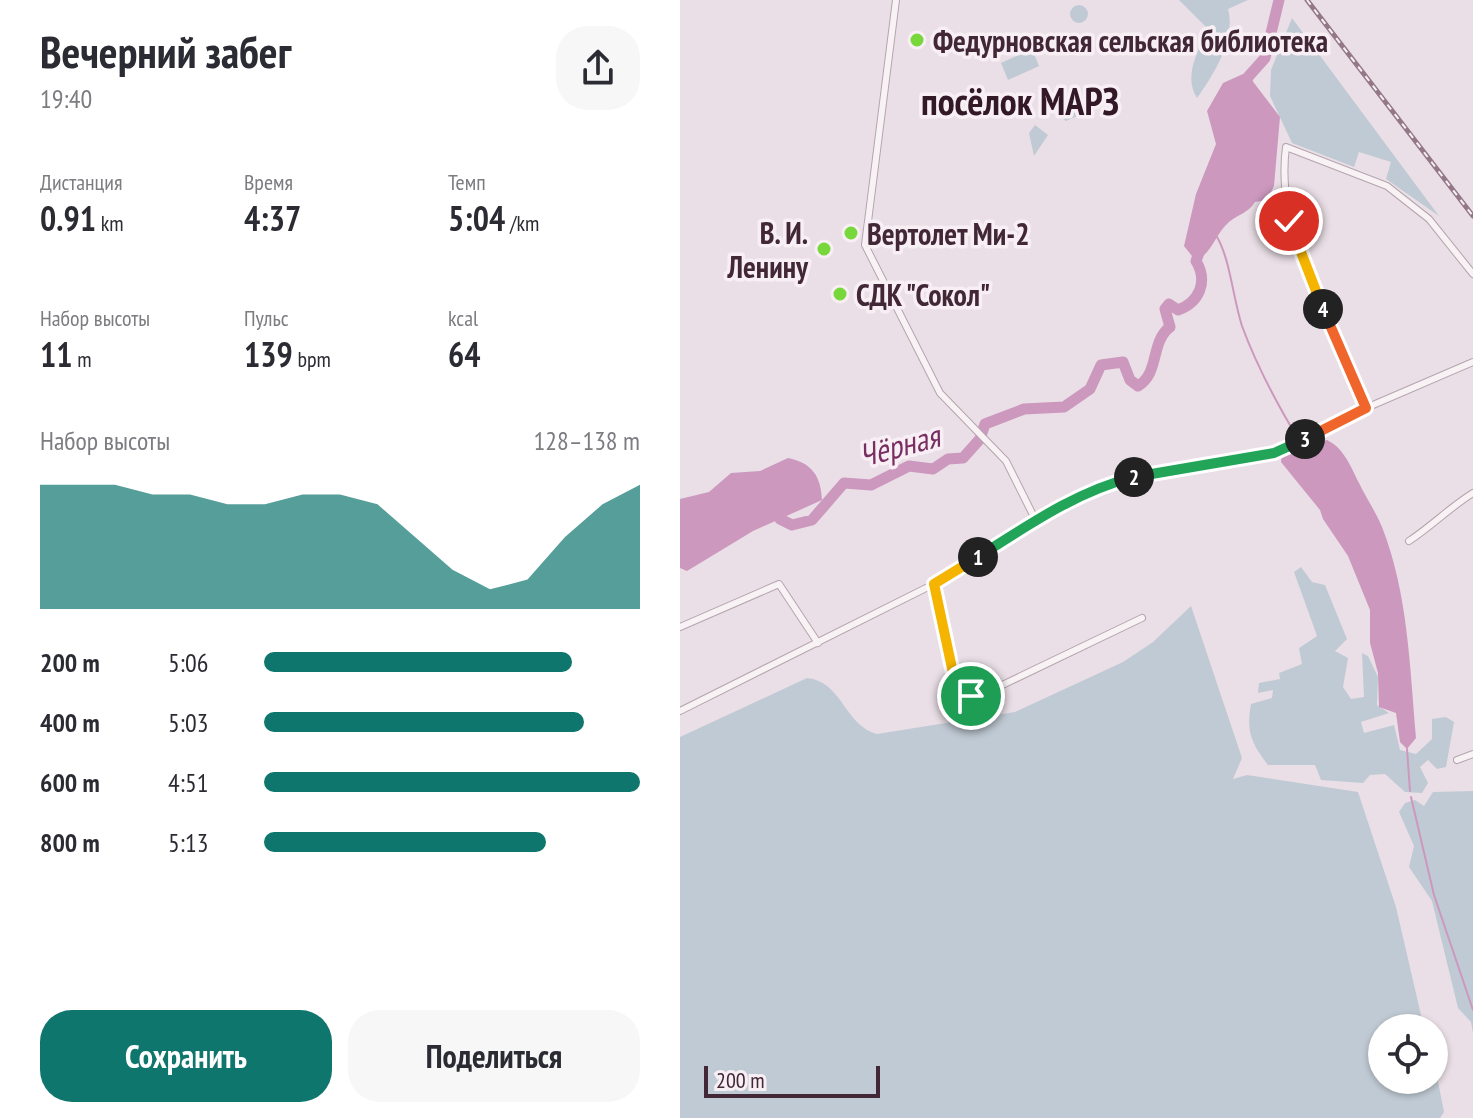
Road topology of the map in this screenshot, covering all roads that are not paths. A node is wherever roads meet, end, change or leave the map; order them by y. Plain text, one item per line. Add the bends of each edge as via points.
1 (896, 0) edge
2 (1473, 274) edge
3 (1473, 362) edge
4 (1366, 408) junction
5 (1473, 493) edge
6 (1035, 519) junction
7 (1409, 541) dead end
8 (934, 584) junction
9 (1142, 618) dead end
10 (680, 627) edge
11 (818, 643) junction
12 (680, 711) edge
13 (1473, 754) edge
14 (1457, 760) dead end

1 - 6 street via 865,245 940,393 1014,473
2 - 4 street via 1429,219 1387,186 1286,147 1282,176 1289,221
3 - 4 street
4 - 6 street via 1274,453 1109,483
5 - 7 street
6 - 8 street
8 - 9 street via 956,687 965,696 994,689
8 - 11 street
10 - 11 street via 779,584
11 - 12 street
13 - 14 street

